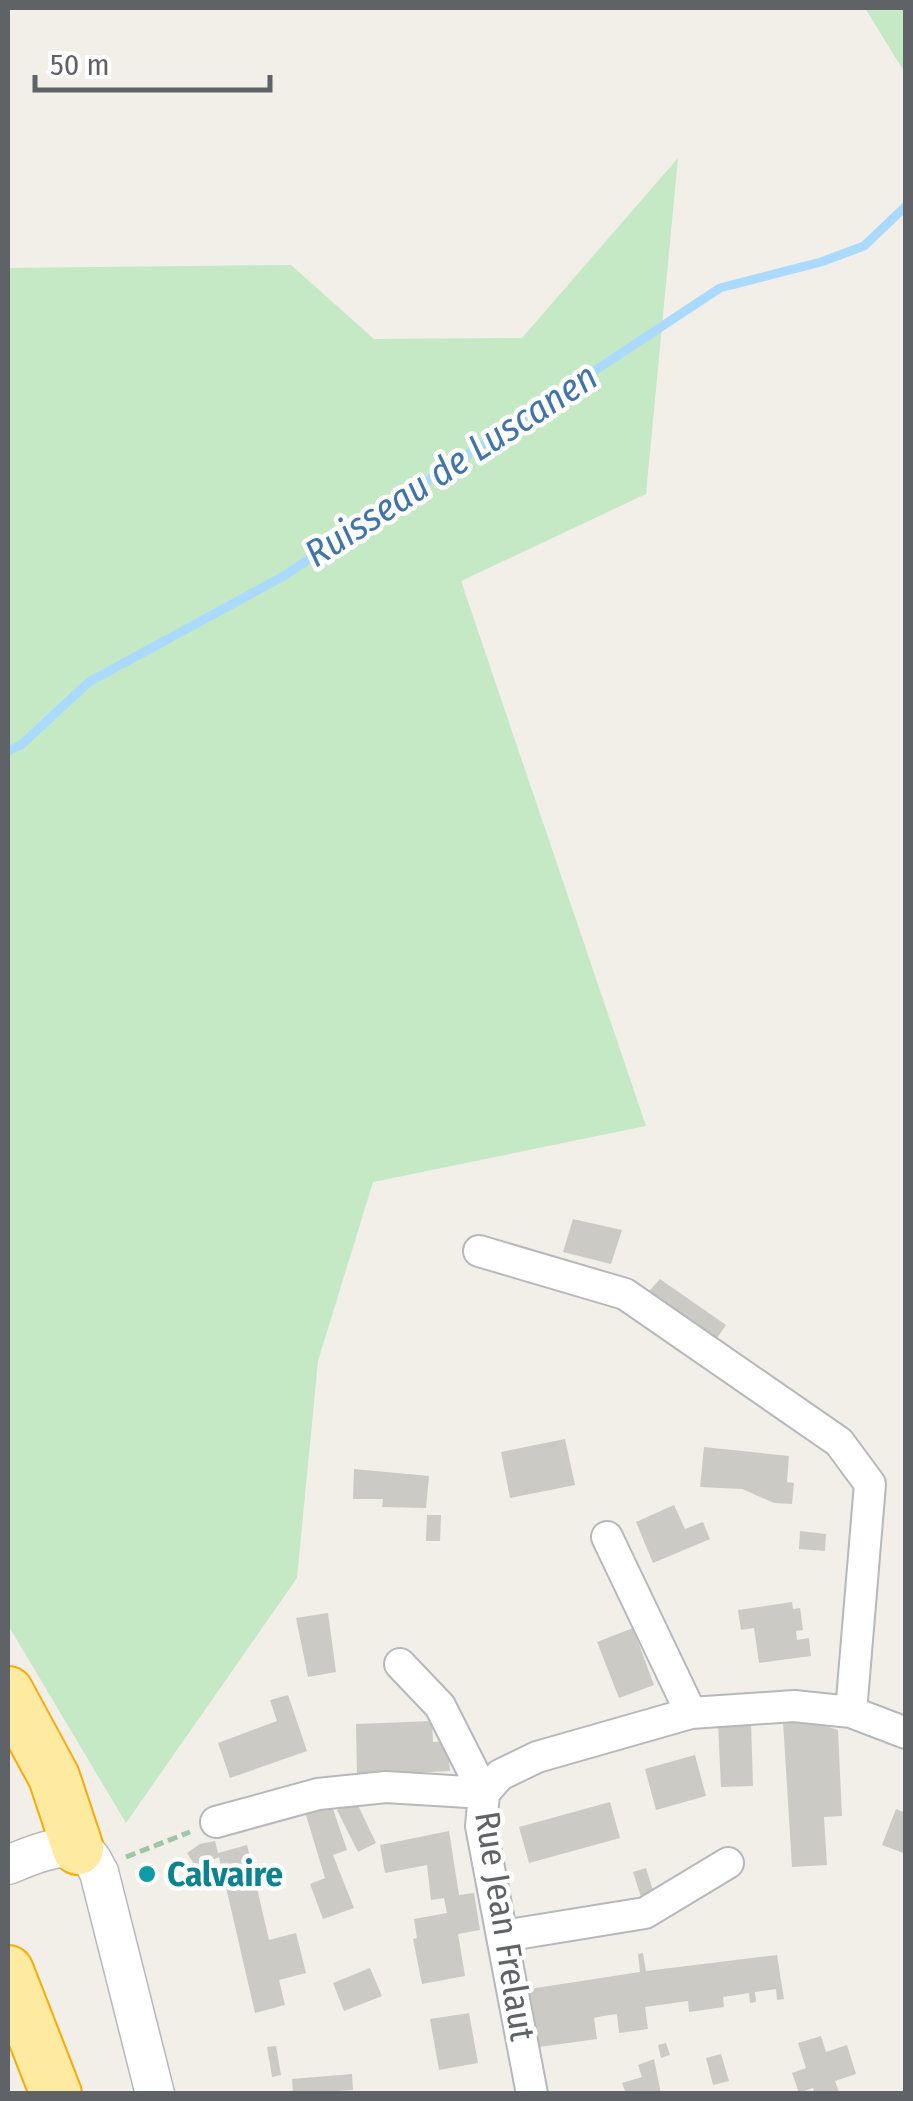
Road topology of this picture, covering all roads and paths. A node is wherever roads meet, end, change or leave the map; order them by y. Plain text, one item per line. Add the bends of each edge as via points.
1 (479, 1251) dead end
2 (607, 1537) dead end
3 (400, 1664) dead end
4 (8, 1692) edge
5 (851, 1712) junction
6 (692, 1714) junction
7 (906, 1734) edge
8 (484, 1793) junction
9 (216, 1822) joint
10 (54, 1859) edge
11 (728, 1863) dead end
12 (503, 1936) junction
13 (8, 1971) edge
14 (56, 2094) edge
15 (155, 2094) edge
16 (532, 2094) edge

1 - 5 street via 625,1294 840,1442 870,1484
2 - 6 street
3 - 8 street, Rue Jean Frelaut via 440,1706
4 - 10 highway via 54,1776
5 - 6 street via 794,1706
5 - 7 street
6 - 8 street via 537,1757 500,1774
8 - 9 street via 386,1787 318,1794
8 - 12 street, Rue Jean Frelaut via 481,1826
9 - 10 path via 121,1859
10 - 15 street
11 - 12 street via 645,1913
12 - 16 street, Rue Jean Frelaut
13 - 14 highway

